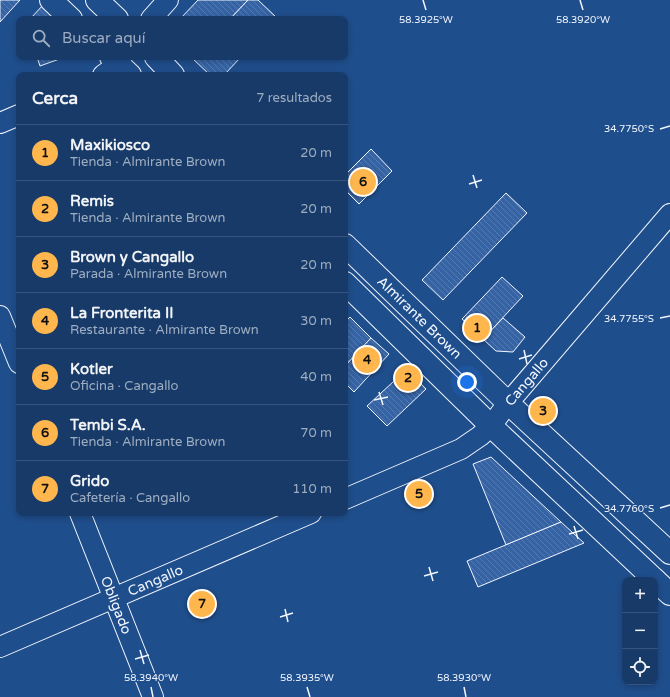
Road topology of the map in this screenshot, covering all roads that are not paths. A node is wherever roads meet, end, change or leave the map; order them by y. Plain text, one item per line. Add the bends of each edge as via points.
1 (51, 0) edge
2 (97, 0) edge
3 (168, 0) edge
4 (68, 16) edge
5 (114, 16) edge
6 (155, 16) edge
7 (159, 60) edge
8 (170, 72) edge
9 (16, 116) edge
10 (0, 123) edge
11 (670, 214) edge
12 (348, 248) edge
13 (348, 286) edge
14 (0, 316) edge
15 (16, 356) edge
16 (508, 403) junction
17 (491, 426) junction
18 (348, 497) edge
19 (81, 516) edge
20 (304, 516) edge
21 (670, 553) edge
22 (652, 577) edge
23 (658, 583) edge
24 (670, 594) edge
25 (114, 598) junction
26 (0, 647) edge
27 (154, 697) edge

1 - 4 main road
2 - 5 main road
3 - 6 street
7 - 8 main road
9 - 10 street
11 - 16 street, Cangallo
12 - 16 main road, Almirante Brown
13 - 17 main road, Almirante Brown
14 - 15 street
16 - 17 street, Cangallo
16 - 21 main road, Almirante Brown
17 - 18 street, Cangallo via 461,449
17 - 22 main road, Almirante Brown
19 - 25 street, Obligado
20 - 25 street, Cangallo
23 - 24 main road, Almirante Brown
25 - 26 street, Cangallo
25 - 27 street, Obligado

